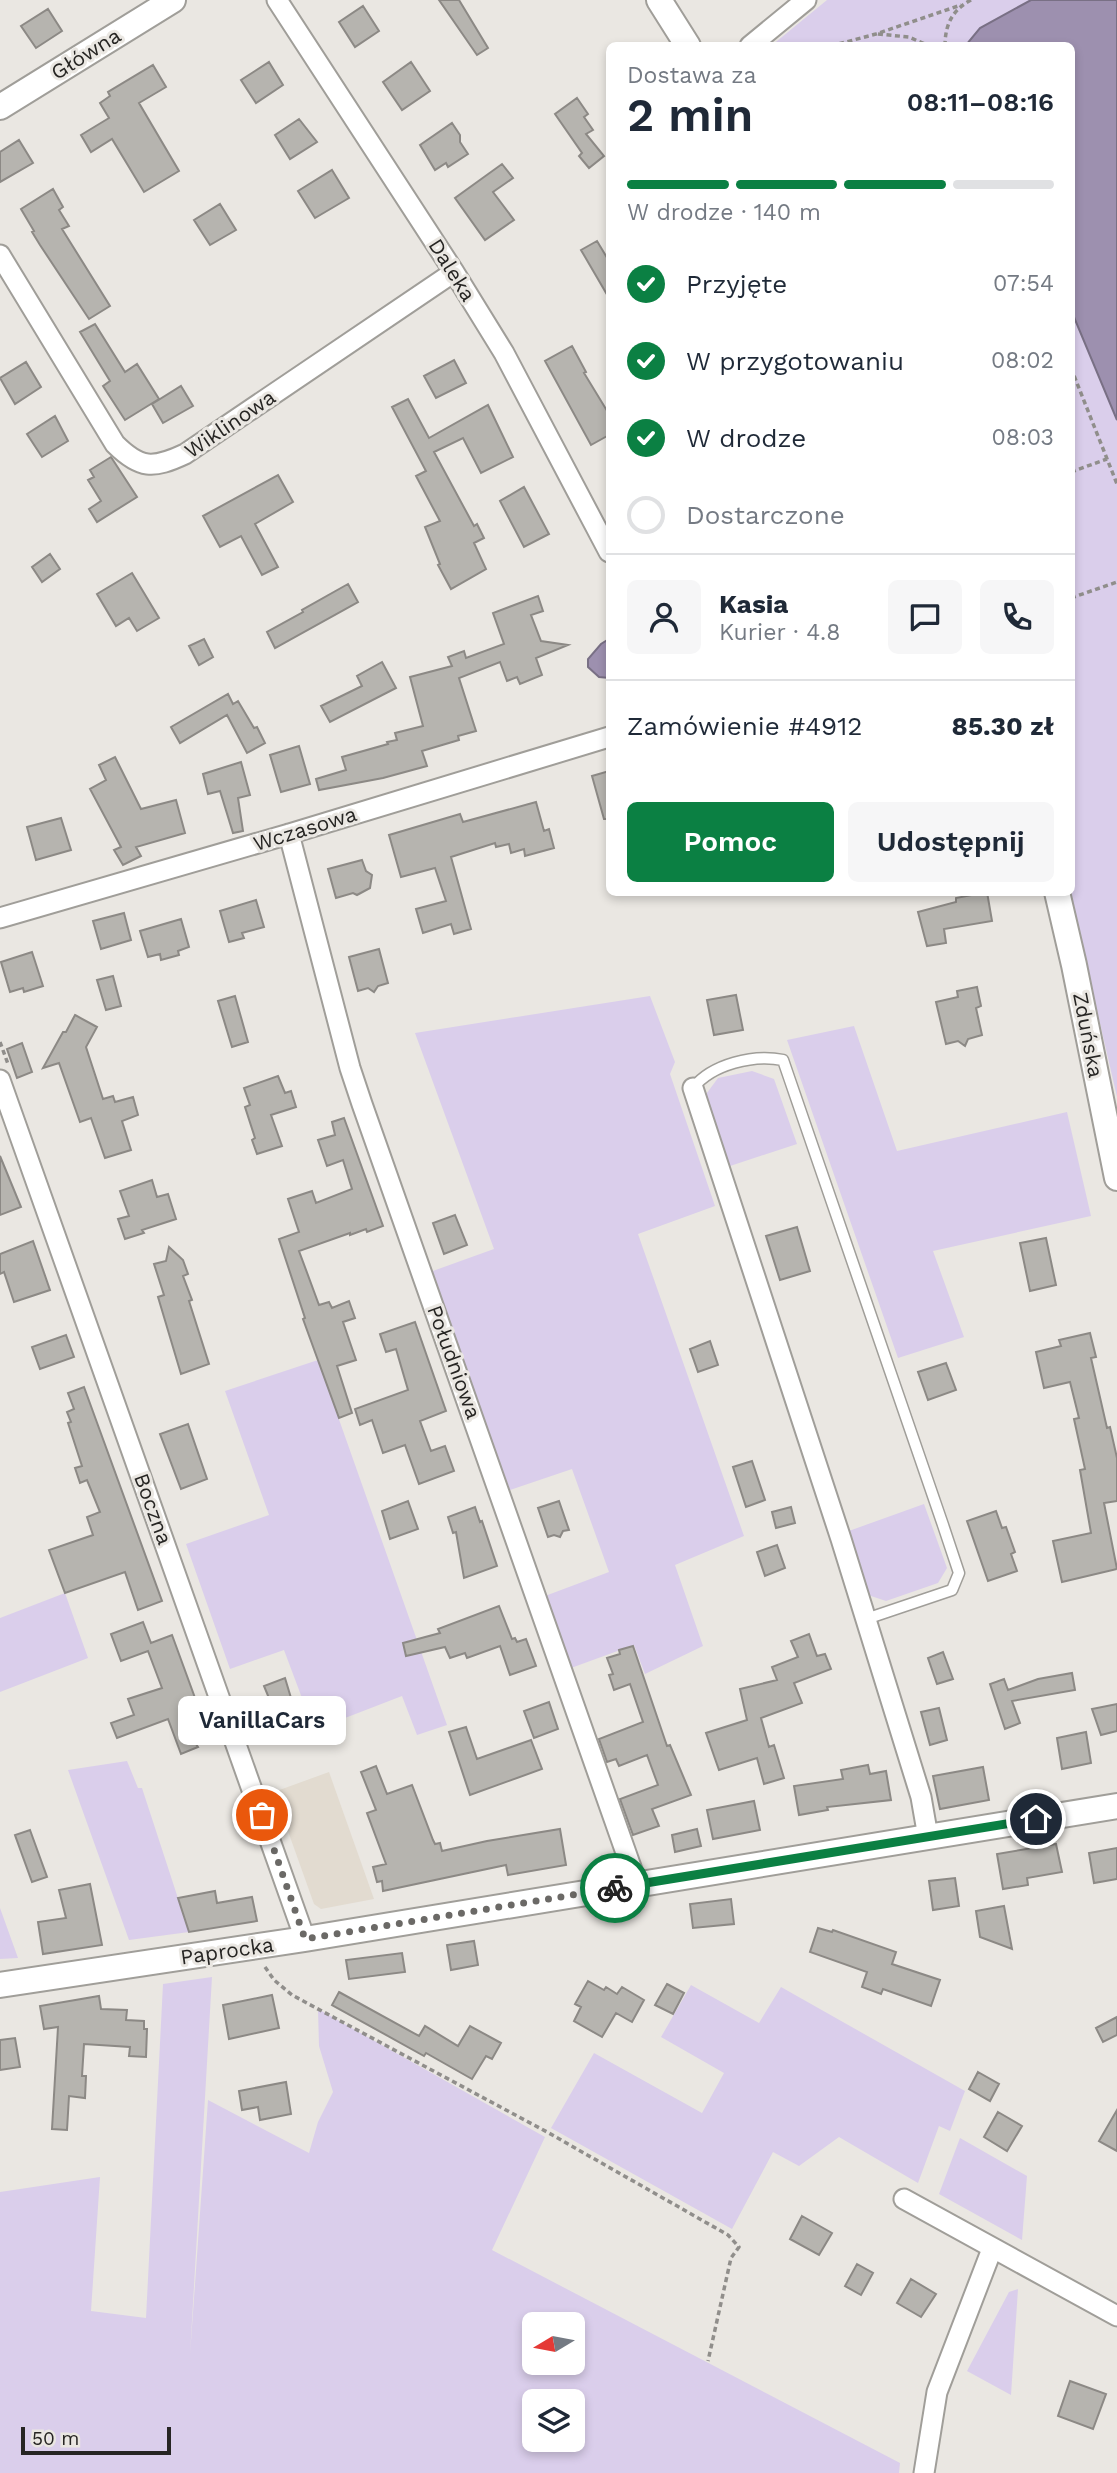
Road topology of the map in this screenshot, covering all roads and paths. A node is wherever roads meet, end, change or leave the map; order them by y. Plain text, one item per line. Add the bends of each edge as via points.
1 (173, 0) edge
2 (277, 0) edge
3 (659, 0) edge
4 (806, 0) edge
5 (971, 0) edge
6 (961, 5) junction
7 (876, 34) junction
8 (685, 42) edge
9 (755, 42) edge
10 (846, 42) edge
11 (920, 42) edge
12 (945, 42) edge
13 (0, 107) edge
14 (0, 255) edge
15 (454, 272) junction
16 (1075, 378) edge
17 (1107, 459) junction
18 (1075, 471) edge
19 (1117, 484) edge
20 (606, 546) edge
21 (1117, 582) edge
22 (1075, 597) edge
23 (606, 738) edge
24 (289, 834) junction
25 (1058, 896) edge
26 (0, 918) edge
27 (0, 1080) edge
28 (693, 1088) joint
29 (1117, 1178) edge
30 (866, 1619) junction
31 (1117, 1806) edge
32 (928, 1837) junction
33 (637, 1884) junction
34 (305, 1939) junction
35 (253, 1947) junction
36 (0, 1985) edge
37 (904, 2199) dead end
38 (992, 2249) junction
39 (1117, 2316) edge
40 (708, 2361) dead end
41 (924, 2473) edge

1 - 13 street, Główna
2 - 15 street, Daleka
3 - 8 street
4 - 9 street
5 - 6 path
6 - 7 path
6 - 12 path via 950,19
7 - 10 path
7 - 11 path
14 - 15 street, Wiklinowa via 115,444 130,459 149,466 185,454
15 - 20 street, Daleka via 504,353
16 - 17 path
17 - 18 path
17 - 19 path
21 - 22 path
23 - 24 street, Wczasowa
24 - 26 street, Wczasowa
24 - 33 street, Południowa via 350,1068
25 - 29 street, Zduńska
27 - 34 street, Boczna
28 - 30 street
28 - 30 lane via 698,1080 728,1065 768,1057 783,1060 959,1573 952,1590
30 - 32 street via 921,1797
31 - 32 street, Paprocka
32 - 33 street, Paprocka
33 - 34 street, Paprocka
34 - 35 street, Paprocka
35 - 36 street, Paprocka
35 - 40 path via 274,1980 292,1995 729,2235 739,2247 731,2258
37 - 38 street
38 - 39 street
38 - 41 street via 937,2392

